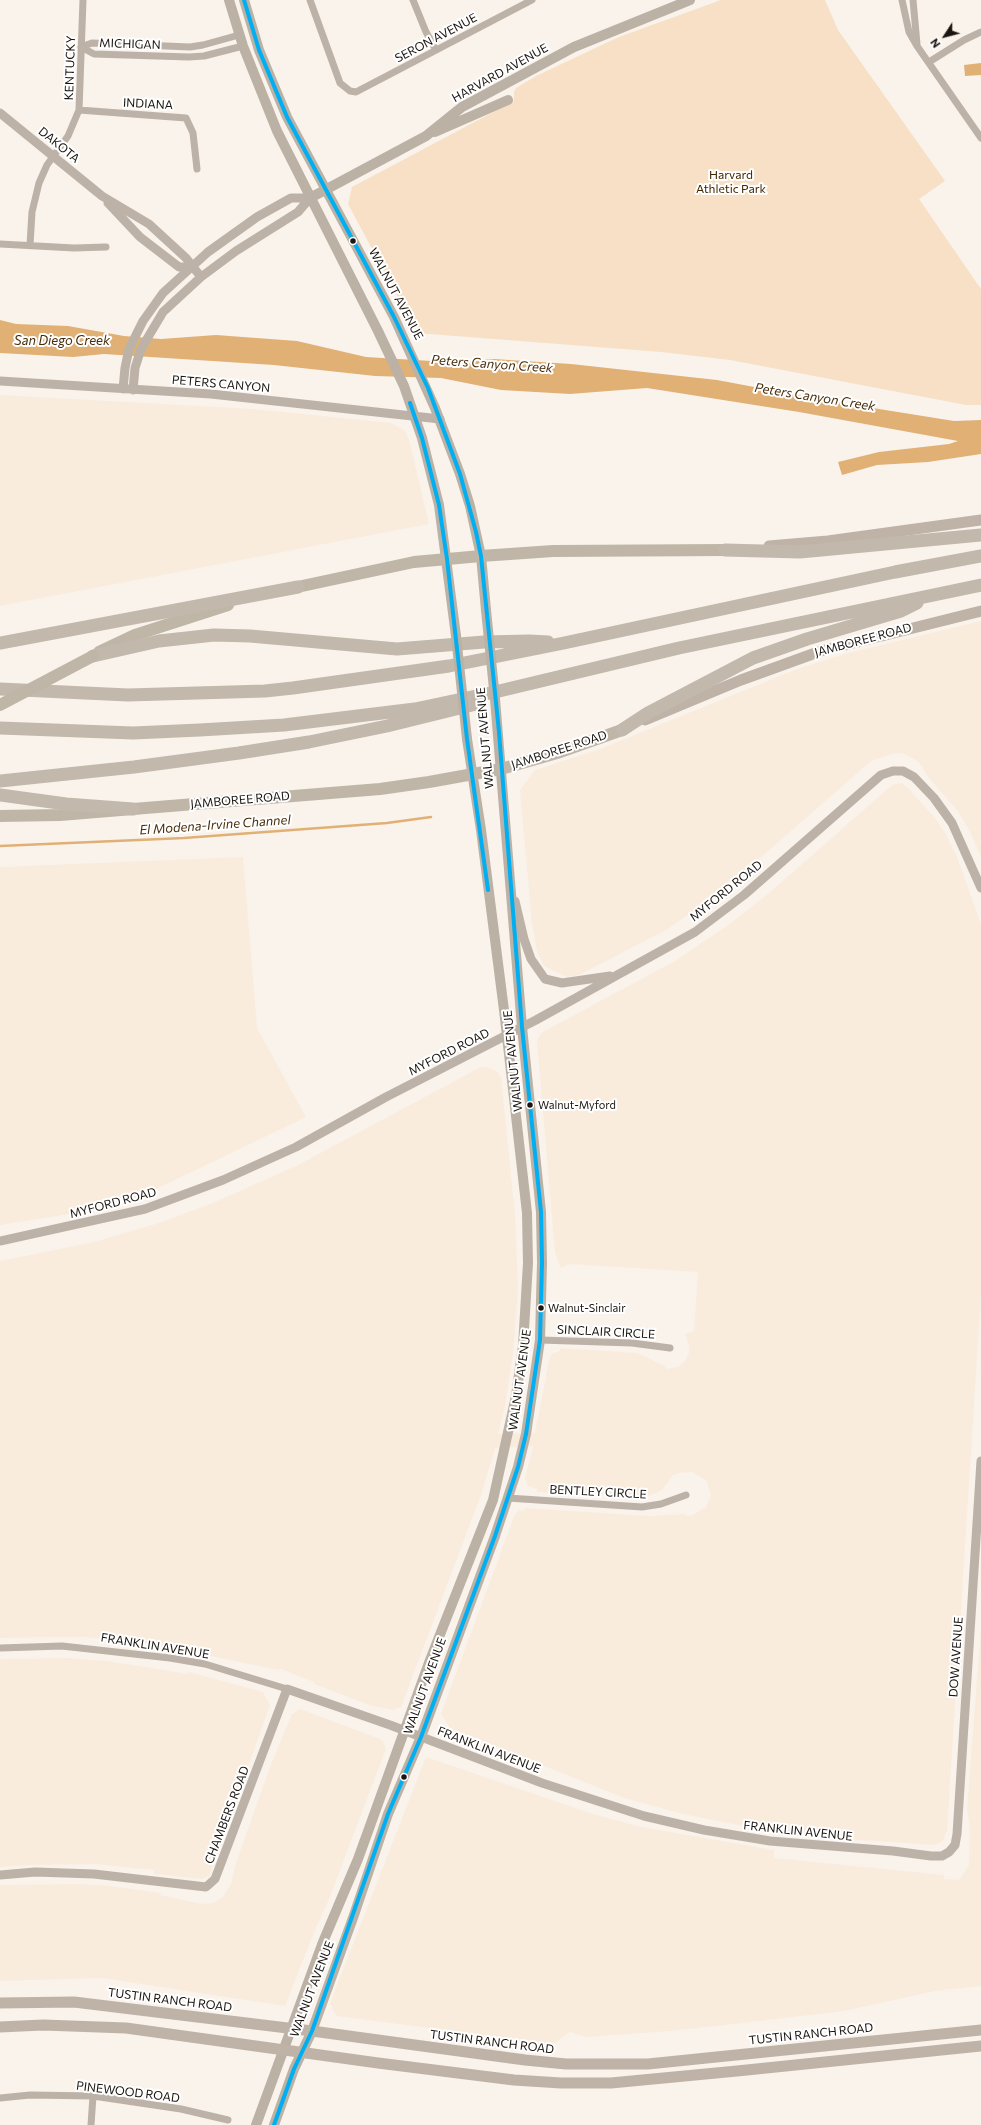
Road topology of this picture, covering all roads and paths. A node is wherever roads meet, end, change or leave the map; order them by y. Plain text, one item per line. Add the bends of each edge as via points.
1 (83, 0) edge
2 (229, 0) edge
3 (244, 0) edge
4 (310, 0) edge
5 (413, 0) edge
6 (532, 0) edge
7 (690, 0) edge
8 (902, 0) edge
9 (913, 0) edge
10 (521, 2) edge
11 (981, 32) edge
12 (239, 35) junction
13 (126, 44) junction
14 (243, 46) junction
15 (917, 46) junction
16 (81, 47) junction
17 (436, 50) junction
18 (126, 55) junction
19 (929, 62) junction
20 (508, 100) dead end
21 (79, 110) junction
22 (0, 114) edge
23 (426, 136) junction
24 (981, 138) edge
25 (54, 156) junction
26 (197, 169) dead end
27 (325, 189) junction
28 (102, 196) junction
29 (310, 198) junction
30 (145, 222) junction
31 (137, 234) junction
32 (0, 244) edge
33 (30, 245) junction
34 (106, 247) dead end
35 (191, 267) junction
36 (201, 277) junction
37 (0, 381) edge
38 (123, 389) junction
39 (133, 390) junction
40 (414, 416) junction
41 (440, 419) junction
42 (981, 520) edge
43 (981, 535) edge
44 (725, 550) junction
45 (481, 556) junction
46 (981, 556) edge
47 (447, 559) junction
48 (981, 585) edge
49 (298, 586) junction
50 (934, 595) junction
51 (981, 611) edge
52 (0, 643) edge
53 (564, 643) junction
54 (93, 656) junction
55 (577, 673) junction
56 (0, 689) edge
57 (0, 705) edge
58 (0, 728) edge
59 (622, 730) junction
60 (502, 769) junction
61 (472, 775) junction
62 (0, 781) edge
63 (0, 795) edge
64 (133, 810) junction
65 (0, 816) edge
66 (510, 880) junction
67 (981, 888) edge
68 (617, 975) junction
69 (522, 1027) junction
70 (507, 1035) junction
71 (0, 1241) edge
72 (540, 1340) junction
73 (670, 1348) dead end
74 (981, 1461) edge
75 (686, 1495) dead end
76 (508, 1498) junction
77 (0, 1648) edge
78 (287, 1689) junction
79 (404, 1731) junction
80 (421, 1737) junction
81 (950, 1852) joint
82 (0, 1875) edge
83 (341, 1900) junction
84 (358, 1906) junction
85 (0, 2003) edge
86 (0, 2028) edge
87 (292, 2028) junction
88 (312, 2030) junction
89 (981, 2030) edge
90 (981, 2046) edge
91 (283, 2050) junction
92 (302, 2053) junction
93 (93, 2096) junction
94 (0, 2098) edge
95 (228, 2120) dead end
96 (91, 2125) edge
97 (256, 2125) edge
98 (274, 2125) edge

1 - 16 street, KENTUCKY
2 - 12 main road, WALNUT AVENUE
3 - 27 main road, WALNUT AVENUE via 259,50 279,99
4 - 17 street, SERON AVENUE via 340,83 350,91 362,89
5 - 17 street
6 - 10 street, SERON AVENUE
7 - 23 main road, HARVARD AVENUE via 574,47 462,107
8 - 15 street via 909,32
9 - 15 street
10 - 17 street, SERON AVENUE
11 - 19 street
12 - 13 street, MICHIGAN via 190,47
12 - 14 main road, WALNUT AVENUE
13 - 16 street, MICHIGAN via 92,43
13 - 18 street
14 - 18 street, MICHIGAN via 204,56
14 - 29 main road, WALNUT AVENUE via 272,119
15 - 19 street
16 - 18 street, MICHIGAN via 94,54
16 - 21 street, KENTUCKY
19 - 24 street
20 - 23 main road
21 - 25 street, KENTUCKY via 68,136
21 - 26 street, INDIANA via 186,118 193,134
22 - 25 street, DAKOTA
23 - 27 main road, HARVARD AVENUE
25 - 28 street, DAKOTA
25 - 33 street, KENTUCKY via 47,165 35,196
27 - 29 main road, HARVARD AVENUE
27 - 41 main road, WALNUT AVENUE via 411,351
28 - 30 street, DAKOTA
28 - 31 street, DAKOTA
29 - 35 street, HARVARD AVENUE via 291,198 257,217 214,247
29 - 36 street, HARVARD AVENUE via 298,212 236,251
29 - 40 main road, WALNUT AVENUE via 387,350 404,386
30 - 31 street
30 - 35 street, DAKOTA via 180,253
31 - 35 street, DAKOTA via 179,267
32 - 33 street
33 - 34 street
35 - 36 street, DAKOTA
35 - 38 street, HARVARD AVENUE via 163,293 140,325 129,349
36 - 39 street, HARVARD AVENUE via 163,312 153,326 135,368
37 - 38 street, PETERS CANYON
38 - 39 street, PETERS CANYON
39 - 40 street, PETERS CANYON via 211,394
40 - 41 street, PETERS CANYON
40 - 47 main road, WALNUT AVENUE via 439,505
41 - 45 main road, WALNUT AVENUE via 462,480
42 - 44 main road via 828,541
43 - 44 highway via 800,552
44 - 45 highway via 553,551
45 - 47 highway
45 - 60 main road, WALNUT AVENUE, bridge
46 - 53 highway
47 - 49 highway via 414,562
47 - 61 main road, WALNUT AVENUE, bridge
48 - 50 highway
49 - 52 highway
49 - 54 highway via 217,608 135,635
50 - 55 highway
50 - 59 highway via 901,611 753,658 648,713
51 - 59 main road, JAMBOREE ROAD via 821,650 741,680
53 - 54 highway via 529,641 384,649 214,635 159,641
53 - 56 highway via 449,666 266,691 128,696
54 - 57 highway, bridge
55 - 58 highway via 415,709 284,725 133,733
55 - 62 highway via 458,709 309,742 196,759
59 - 60 highway, JAMBOREE ROAD
60 - 61 highway, JAMBOREE ROAD
60 - 66 main road, WALNUT AVENUE
61 - 64 highway, JAMBOREE ROAD via 380,789
61 - 70 main road, WALNUT AVENUE
63 - 64 highway
64 - 65 highway, JAMBOREE ROAD
66 - 68 street via 524,939 540,974 553,982 562,983
66 - 69 main road, WALNUT AVENUE
67 - 68 street, MYFORD ROAD via 952,823 934,798 914,778 903,771 893,771 882,775 744,895 695,932
68 - 69 street, MYFORD ROAD
69 - 70 street, MYFORD ROAD
69 - 72 main road, WALNUT AVENUE via 541,1212
70 - 71 street, MYFORD ROAD via 296,1147 223,1180 145,1209
70 - 79 main road, WALNUT AVENUE via 527,1213 528,1263 523,1346 516,1396 493,1500
72 - 73 street, SINCLAIR CIRCLE via 632,1343
72 - 76 main road, WALNUT AVENUE via 526,1434
74 - 81 street, DOW AVENUE via 957,1834 955,1846
75 - 76 street, BENTLEY CIRCLE via 661,1504 642,1507
76 - 80 main road, WALNUT AVENUE
77 - 78 street, FRANKLIN AVENUE via 77,1647 170,1658 205,1664
78 - 79 street, FRANKLIN AVENUE
78 - 82 street, CHAMBERS ROAD via 215,1879 206,1887 94,1874 35,1872
79 - 80 street, FRANKLIN AVENUE
79 - 83 main road, WALNUT AVENUE
80 - 81 street, FRANKLIN AVENUE via 622,1810 704,1830 770,1841 931,1856 942,1856
80 - 84 main road, WALNUT AVENUE via 388,1814
83 - 84 main road
83 - 87 main road, WALNUT AVENUE
84 - 88 main road, WALNUT AVENUE
85 - 87 main road, TUSTIN RANCH ROAD via 74,2002
86 - 91 main road via 43,2025 126,2028
87 - 88 main road, TUSTIN RANCH ROAD
87 - 91 main road, WALNUT AVENUE
88 - 89 main road, TUSTIN RANCH ROAD via 525,2060 566,2064 648,2064
88 - 92 main road, WALNUT AVENUE
90 - 92 main road via 611,2083 568,2083 460,2074
91 - 92 main road
91 - 97 main road, WALNUT AVENUE
92 - 98 main road, WALNUT AVENUE
93 - 94 street, PINEWOOD ROAD via 30,2095
93 - 95 street, PINEWOOD ROAD via 174,2108
93 - 96 street

